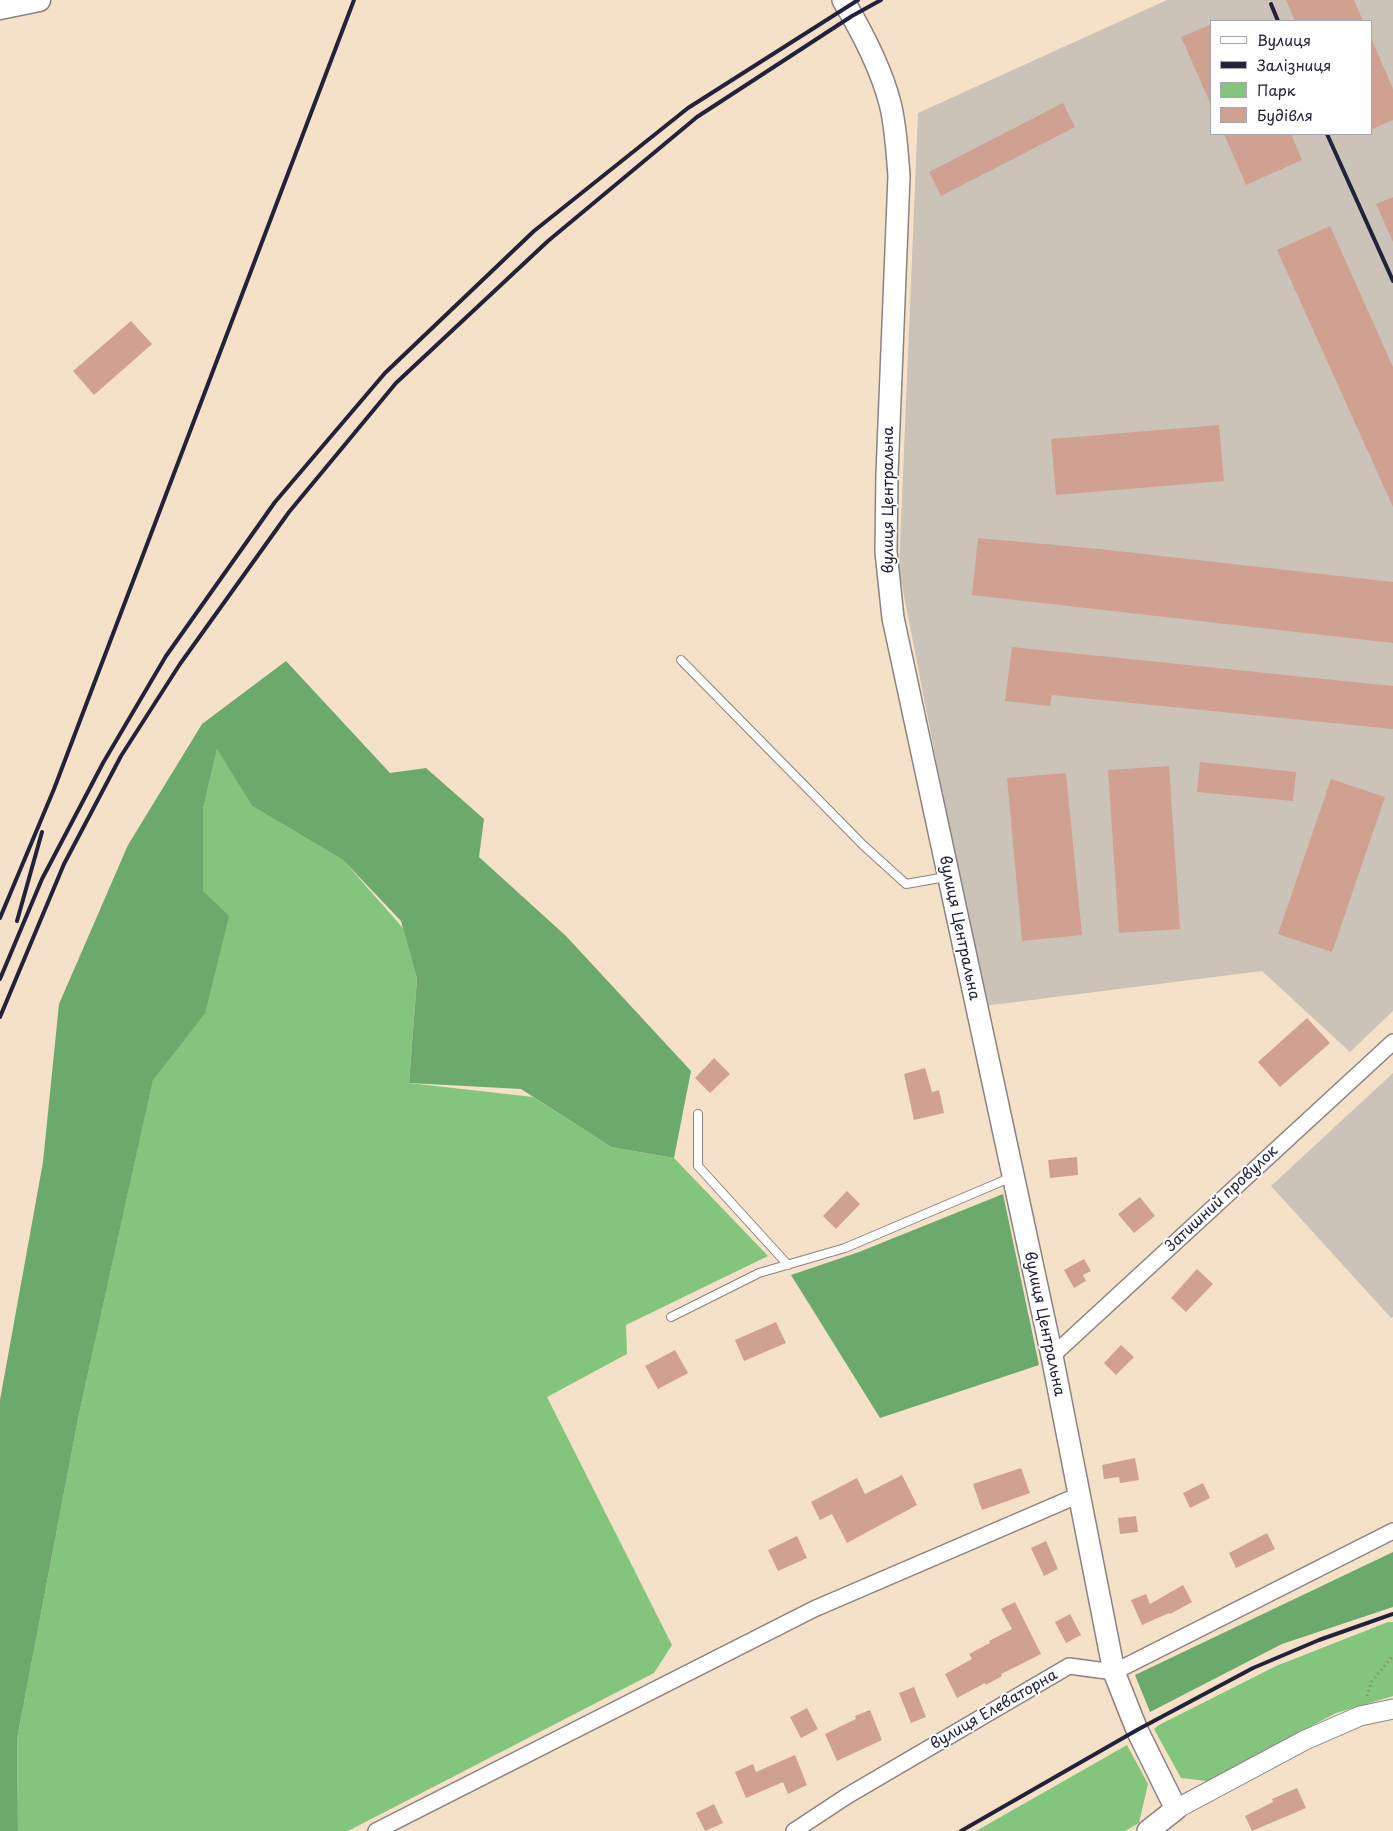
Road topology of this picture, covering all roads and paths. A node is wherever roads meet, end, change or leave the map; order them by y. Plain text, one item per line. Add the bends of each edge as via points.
1 (40, 0) edge
2 (843, 0) edge
3 (0, 8) edge
4 (681, 660) dead end
5 (948, 876) junction
6 (1393, 1042) edge
7 (698, 1114) dead end
8 (1013, 1176) junction
9 (788, 1265) junction
10 (671, 1318) dead end
11 (1052, 1356) junction
12 (1079, 1495) junction
13 (1393, 1531) edge
14 (1393, 1656) edge
15 (1114, 1672) junction
16 (1393, 1709) edge
17 (1360, 1716) junction
18 (1176, 1809) junction
19 (376, 1831) edge
20 (794, 1831) edge
21 (1148, 1831) edge

1 - 3 main road
2 - 5 main road, вулиця Центральна via 875,63 890,102 897,138 899,176 886,552 893,618
4 - 5 lane via 863,845 906,884
5 - 8 main road, вулиця Центральна
6 - 11 street, Затишний провулок
7 - 9 lane via 698,1166
8 - 9 lane via 846,1248
8 - 11 main road, вулиця Центральна
9 - 10 lane via 759,1273
11 - 12 main road, вулиця Центральна
12 - 15 main road, вулиця Центральна
12 - 19 street via 814,1610
13 - 15 street
14 - 17 path via 1372,1682
15 - 18 main road, вулиця Центральна via 1137,1730
15 - 20 street, вулиця Елеваторна via 1069,1666 847,1796
16 - 17 street
17 - 18 street via 1303,1741
18 - 21 main road

